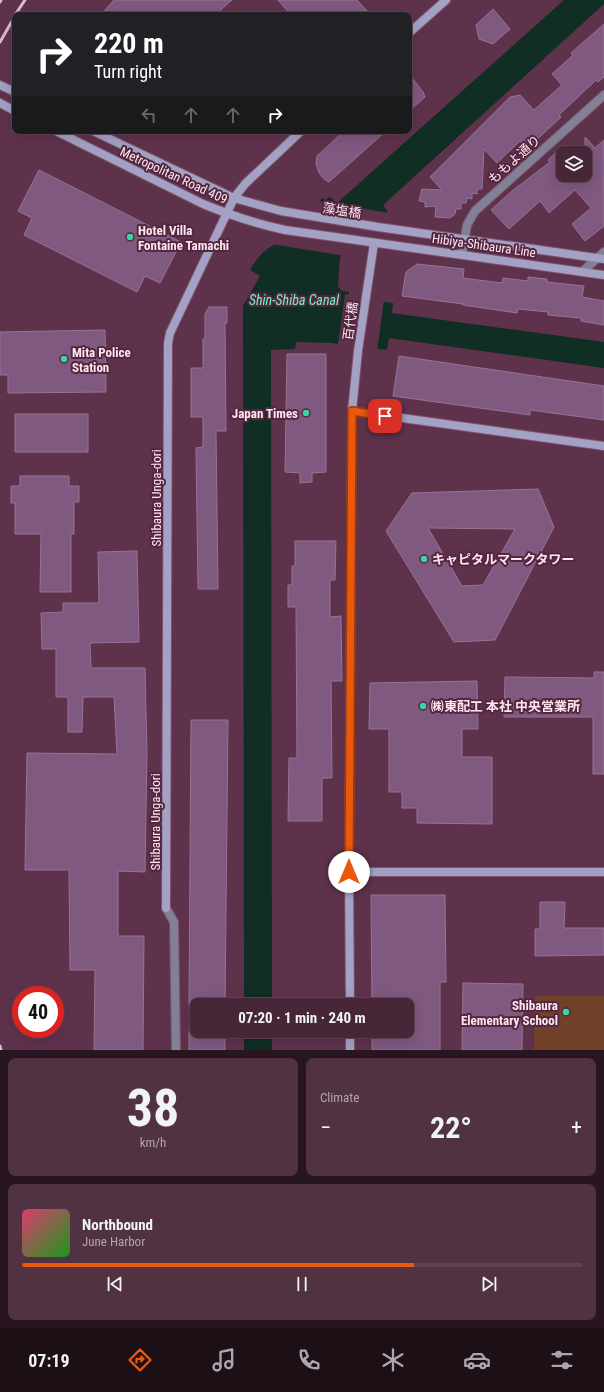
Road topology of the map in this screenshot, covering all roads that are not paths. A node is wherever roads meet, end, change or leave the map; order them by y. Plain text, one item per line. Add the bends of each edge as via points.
1 (446, 0) edge
2 (412, 30) edge
3 (0, 85) edge
4 (12, 91) edge
5 (604, 95) edge
6 (0, 103) edge
7 (12, 109) edge
8 (62, 134) edge
9 (99, 134) edge
10 (298, 134) edge
11 (234, 198) junction
12 (226, 214) junction
13 (302, 216) joint
14 (378, 227) joint
15 (285, 230) joint
16 (360, 240) joint
17 (464, 240) junction
18 (374, 242) junction
19 (604, 252) edge
20 (462, 255) junction
21 (601, 259) edge
22 (583, 271) junction
23 (604, 275) edge
24 (352, 411) junction
25 (604, 446) edge
26 (349, 872) junction
27 (604, 872) edge
28 (350, 998) edge
29 (350, 1038) edge
30 (176, 1050) edge
31 (350, 1050) edge

1 - 2 street
3 - 4 street
5 - 17 street, ももよ通り via 475,211 467,225
6 - 7 street
8 - 12 street, Metropolitan Road 409
9 - 11 street, Metropolitan Road 409
10 - 11 street, Shibaura Unga-dori via 245,184
11 - 12 street, Shibaura Unga-dori
11 - 13 street, Metropolitan Road 409
12 - 15 street, Metropolitan Road 409
12 - 30 street, Shibaura Unga-dori via 170,333 168,343 166,908 174,922
13 - 14 street, 藻塩橋
14 - 17 street, Hibiya-Shibaura Line
15 - 16 street, 藻塩橋
16 - 18 street, Hibiya-Shibaura Line
17 - 20 street, ももよ通り
17 - 21 street, Hibiya-Shibaura Line
18 - 20 street, Hibiya-Shibaura Line
18 - 24 street, 百代橋
19 - 21 street
20 - 22 street, Hibiya-Shibaura Line
21 - 22 street
22 - 23 street, Hibiya-Shibaura Line
24 - 25 street
24 - 26 street, 百代橋
26 - 27 street
26 - 28 street, 百代橋
29 - 31 street

